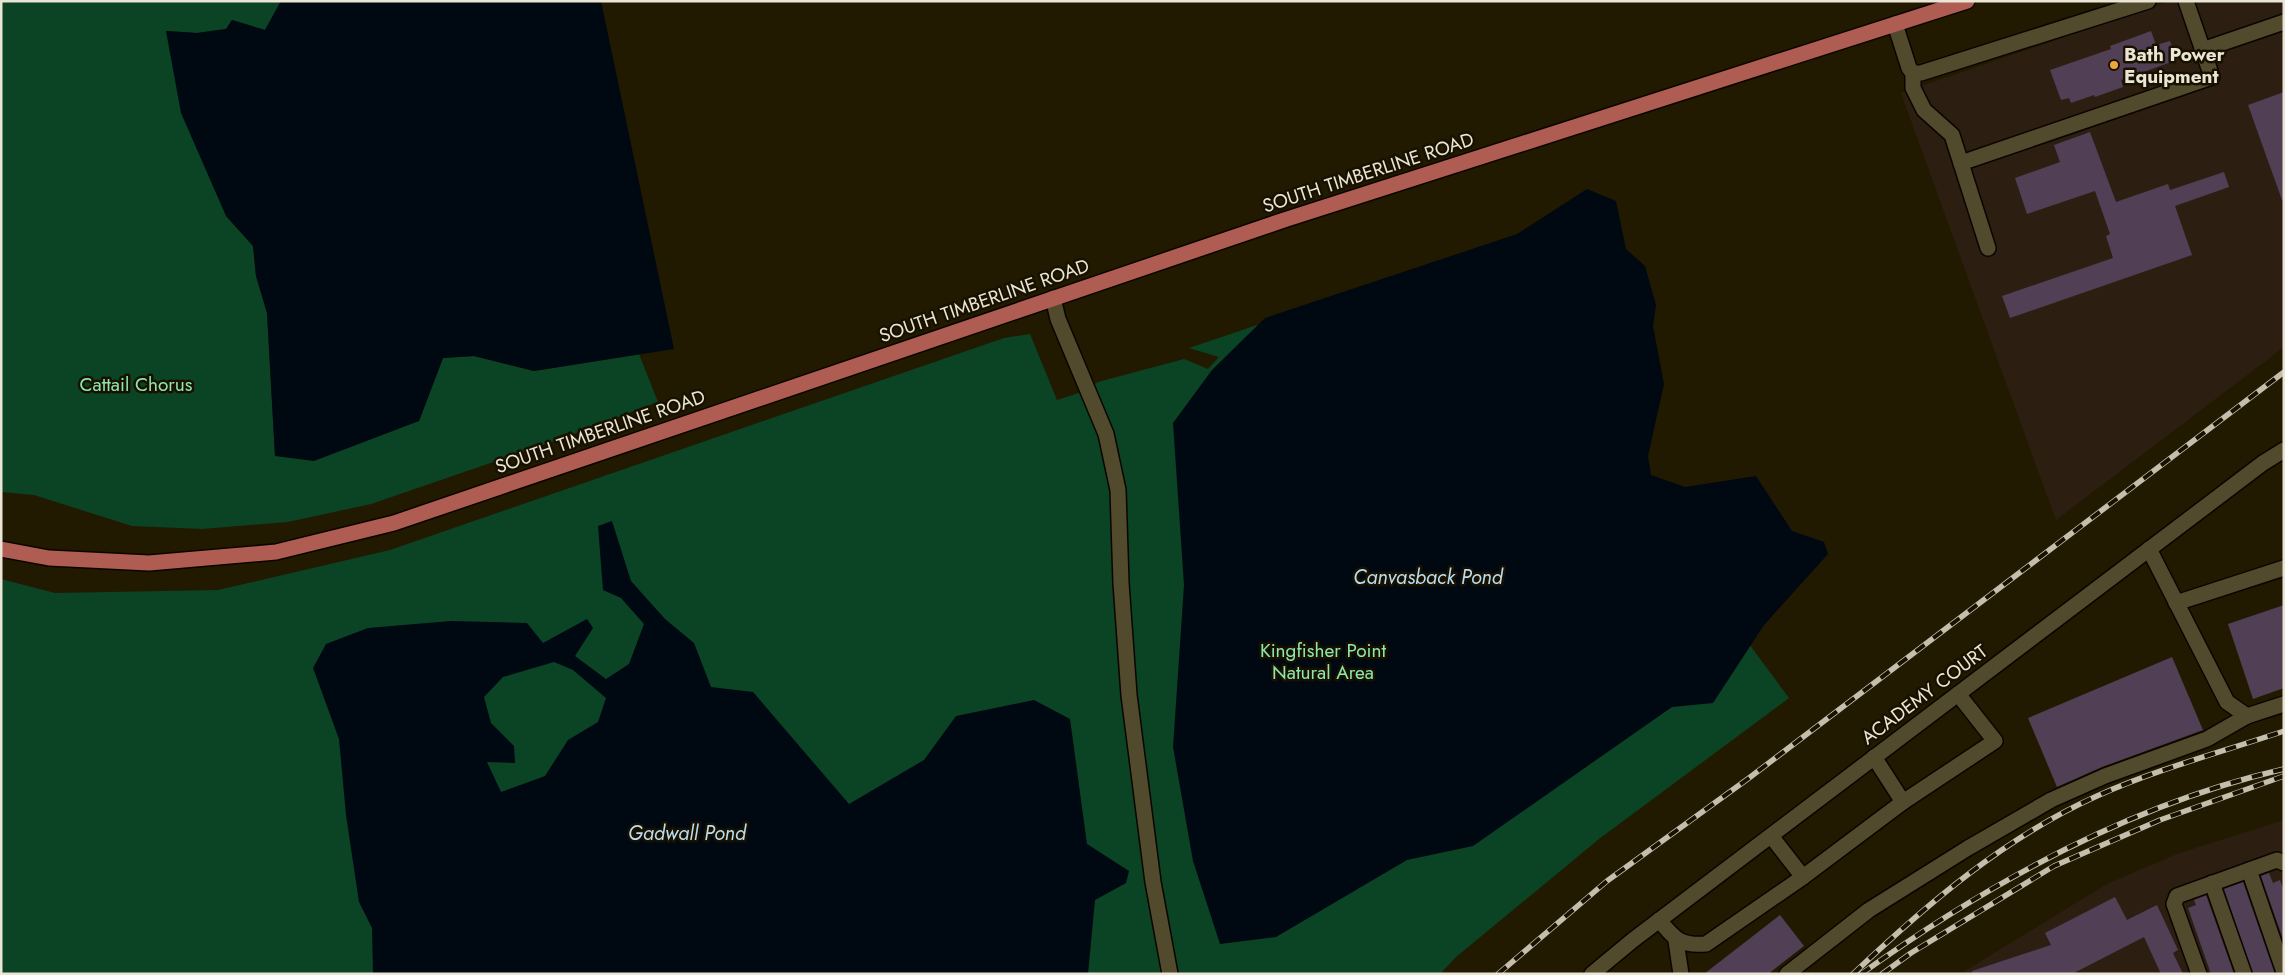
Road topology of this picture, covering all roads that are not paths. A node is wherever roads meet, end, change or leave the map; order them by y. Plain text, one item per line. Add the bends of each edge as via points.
1 (1967, 1) edge
2 (2148, 1) edge
3 (2186, 1) edge
4 (2284, 22) edge
5 (1895, 24) junction
6 (2202, 50) junction
7 (1913, 73) junction
8 (1961, 162) junction
9 (1988, 248) dead end
10 (1053, 298) junction
11 (2284, 450) edge
12 (1, 549) edge
13 (2149, 549) junction
14 (2284, 568) edge
15 (2176, 603) junction
16 (1958, 694) junction
17 (2284, 704) edge
18 (2247, 716) junction
19 (1874, 757) junction
20 (1903, 802) junction
21 (1771, 836) junction
22 (2284, 862) edge
23 (2249, 870) junction
24 (1803, 877) junction
25 (2212, 883) junction
26 (1660, 920) junction
27 (1676, 941) junction
28 (2284, 972) edge
29 (1170, 974) edge
30 (1592, 974) edge
31 (1681, 974) edge
32 (1787, 974) edge
33 (2198, 974) edge
34 (2244, 974) edge

1 - 5 main road, SOUTH TIMBERLINE ROAD
2 - 7 street
3 - 6 street
4 - 6 street
5 - 7 street
5 - 10 main road, SOUTH TIMBERLINE ROAD via 1284,220
6 - 8 street via 2212,77
7 - 8 street via 1913,88 1924,110 1952,135
8 - 9 street
10 - 12 main road, SOUTH TIMBERLINE ROAD via 394,523 276,552 149,563 48,558
10 - 29 street via 1058,319 1106,434 1118,490 1129,695 1153,882
11 - 13 street, ACADEMY COURT via 2262,463
13 - 15 street
13 - 16 street, ACADEMY COURT
14 - 15 street
15 - 18 street via 2227,702
16 - 19 street, ACADEMY COURT
16 - 20 street via 1996,741
17 - 18 street
18 - 32 street via 2207,740 2105,776 2051,800 1870,910
19 - 20 street
19 - 21 street, ACADEMY COURT
20 - 24 street
21 - 24 street
21 - 26 street, ACADEMY COURT
22 - 23 street via 2277,860
23 - 25 street
23 - 28 street
24 - 27 street via 1706,944
25 - 33 street via 2176,896 2174,904
25 - 34 street
26 - 27 street
26 - 30 street, ACADEMY COURT
27 - 31 street

